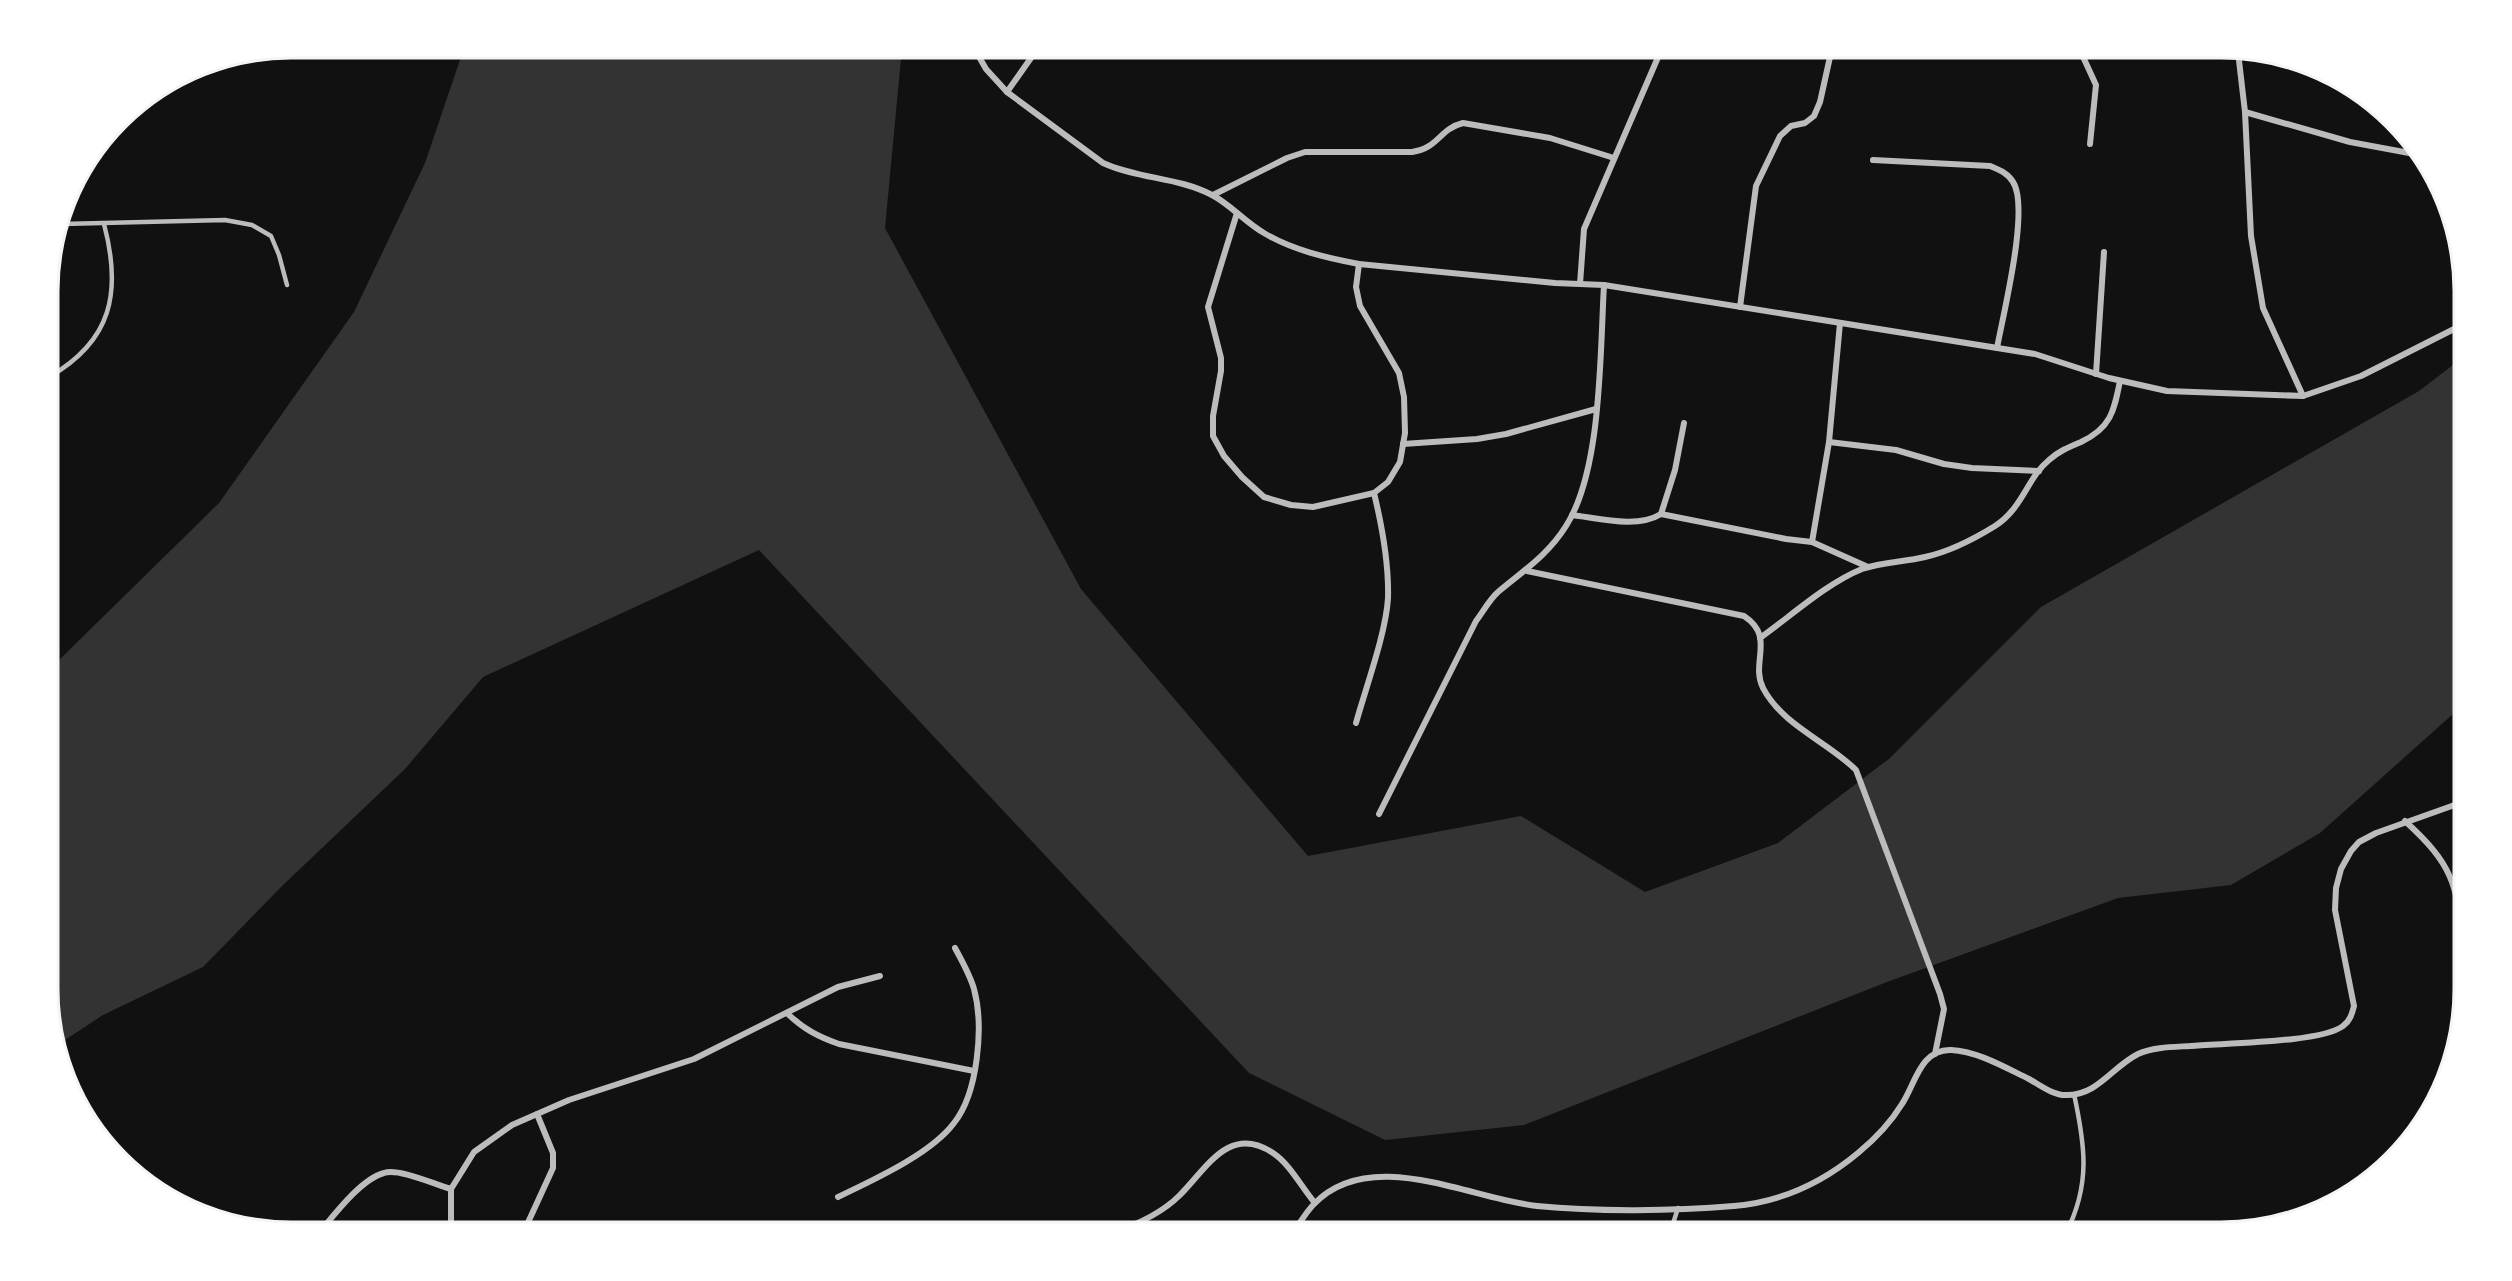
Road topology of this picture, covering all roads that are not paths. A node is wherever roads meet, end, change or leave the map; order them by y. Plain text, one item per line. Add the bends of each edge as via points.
1 (980, 58) edge
2 (1031, 58) edge
3 (1658, 58) edge
4 (1830, 58) edge
5 (2084, 58) edge
6 (2239, 59) edge
7 (1007, 92) junction
8 (2245, 112) junction
9 (2090, 144) dead end
10 (2407, 153) edge
11 (1614, 158) junction
12 (1873, 160) dead end
13 (1213, 195) junction
14 (1237, 213) junction
15 (68, 224) edge
16 (104, 224) junction
17 (2104, 252) dead end
18 (1359, 264) junction
19 (1580, 284) junction
20 (287, 285) dead end
21 (1604, 285) junction
22 (1740, 307) junction
23 (1840, 323) junction
24 (2454, 329) edge
25 (1997, 348) junction
26 (58, 372) edge
27 (2096, 374) junction
28 (2120, 381) junction
29 (2303, 396) junction
30 (1596, 409) junction
31 (1684, 423) dead end
32 (1829, 442) junction
33 (1403, 444) junction
34 (2039, 471) junction
35 (1374, 493) junction
36 (1660, 514) junction
37 (1572, 515) junction
38 (1812, 542) junction
39 (1869, 568) junction
40 (1527, 570) junction
41 (1760, 638) junction
42 (1356, 723) dead end
43 (2454, 804) edge
44 (1379, 814) dead end
45 (2405, 821) junction
46 (2454, 884) edge
47 (955, 948) dead end
48 (880, 976) dead end
49 (787, 1013) junction
50 (1935, 1054) junction
51 (974, 1071) junction
52 (2074, 1094) junction
53 (537, 1114) junction
54 (451, 1189) junction
55 (838, 1197) dead end
56 (1314, 1203) junction
57 (1678, 1208) junction
58 (328, 1222) edge
59 (451, 1222) edge
60 (529, 1222) edge
61 (1137, 1222) edge
62 (1301, 1222) edge
63 (1674, 1222) edge
64 (2072, 1222) edge

1 - 7 street
2 - 7 street
3 - 11 street
4 - 22 street via 1814,116 1791,126 1780,136 1756,186
5 - 9 street via 2096,85
6 - 8 street
7 - 13 street via 1103,163
8 - 10 street via 2350,142
8 - 29 street via 2251,236 2263,308
11 - 13 street via 1550,138 1463,123 1453,126 1425,150 1293,155
11 - 19 street via 1584,229
12 - 25 street via 1990,166 2003,171 2014,183 2019,216
13 - 14 street
14 - 18 street via 1280,242
14 - 35 street via 1208,307 1221,358 1213,436 1224,456 1264,497 1312,507
15 - 16 lane
16 - 20 lane via 225,219 252,225 271,236
16 - 26 lane via 113,276 108,309 95,340
17 - 27 street
18 - 19 street
18 - 33 street via 1356,287 1360,306 1399,373 1404,397
19 - 21 street
21 - 22 street
21 - 30 street
22 - 23 street
23 - 25 street
23 - 32 street
24 - 29 street via 2361,376
25 - 27 street via 2035,354
27 - 28 street
28 - 29 street via 2167,391
28 - 34 street via 2114,411 2098,433 2061,450
30 - 33 street via 1506,434
30 - 37 street via 1583,489
31 - 36 street via 1675,471
32 - 34 street via 1896,450 1963,467
32 - 38 street
33 - 35 street via 1400,462 1389,482
34 - 39 street via 2018,506 1996,525 1947,551
35 - 42 street via 1388,599
36 - 37 street via 1640,521
36 - 38 street
37 - 40 street via 1547,552
38 - 39 street
39 - 41 street via 1841,579
40 - 41 street via 1744,616 1755,624
40 - 44 street via 1496,594 1476,621
41 - 50 street via 1760,680 1772,703 1856,770 1940,994 1944,1009
43 - 45 street
45 - 46 street via 2428,843
45 - 52 street via 2359,842 2341,869 2336,910 2354,1006 2344,1026 2330,1034 2310,1037 2148,1051 2125,1062 2088,1092
47 - 51 street via 975,990 978,1017
48 - 49 street via 838,987
49 - 51 street via 800,1026 839,1044
49 - 53 street via 694,1059
50 - 52 street via 1948,1050 1965,1053 2003,1066 2046,1089 2065,1096
50 - 57 street via 1918,1070 1903,1103 1878,1134 1820,1180 1767,1202
51 - 55 street via 966,1103 954,1124 913,1157
52 - 64 lane via 2086,1162
53 - 54 street via 512,1125 474,1152
53 - 60 street via 553,1153 553,1167
54 - 58 street via 400,1173 384,1173 350,1197
54 - 59 street
56 - 57 street via 1339,1186 1377,1176 1413,1178 1523,1204
56 - 61 street via 1276,1154 1259,1145 1243,1143 1213,1158 1180,1195 1159,1212
56 - 62 street
57 - 63 lane

